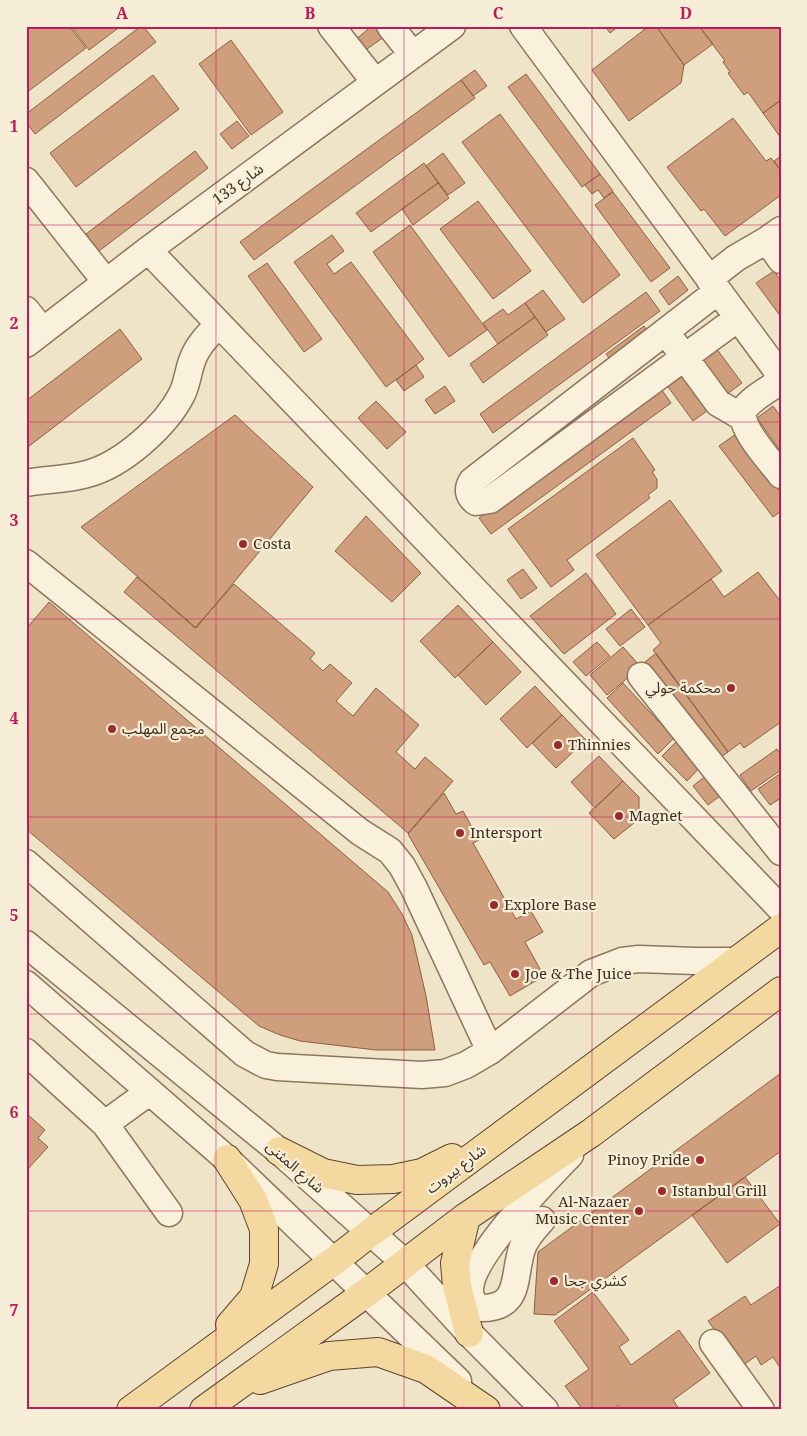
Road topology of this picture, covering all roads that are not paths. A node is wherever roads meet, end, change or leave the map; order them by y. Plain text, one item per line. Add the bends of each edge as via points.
1 (331, 26) edge
2 (390, 26) edge
3 (452, 26) edge
4 (523, 26) edge
5 (413, 55) junction
6 (375, 82) junction
7 (26, 181) edge
8 (776, 243) edge
9 (148, 250) junction
10 (106, 282) junction
11 (714, 285) junction
12 (26, 310) edge
13 (738, 318) junction
14 (218, 324) junction
15 (666, 332) junction
16 (35, 338) edge
17 (684, 357) junction
18 (781, 376) edge
19 (781, 381) edge
20 (742, 418) junction
21 (781, 475) edge
22 (26, 483) edge
23 (26, 563) edge
24 (641, 676) dead end
25 (781, 852) edge
26 (26, 863) edge
27 (781, 909) edge
28 (781, 928) edge
29 (26, 944) edge
30 (737, 961) junction
31 (26, 984) edge
32 (781, 991) edge
33 (490, 1051) junction
34 (26, 1052) edge
35 (149, 1092) junction
36 (105, 1124) junction
37 (507, 1131) junction
38 (591, 1133) junction
39 (279, 1151) junction
40 (227, 1159) junction
41 (169, 1213) dead end
42 (466, 1217) junction
43 (542, 1220) dead end
44 (370, 1233) junction
45 (334, 1261) junction
46 (405, 1263) junction
47 (366, 1293) junction
48 (469, 1333) junction
49 (713, 1343) dead end
50 (206, 1355) junction
51 (233, 1389) junction
52 (131, 1410) edge
53 (204, 1410) edge
54 (486, 1410) edge
55 (545, 1410) edge
56 (761, 1410) edge

1 - 6 street
2 - 5 street
3 - 5 street, شارع 133
4 - 11 street
5 - 6 street, شارع 133
6 - 9 street, شارع 133
7 - 10 street
8 - 11 street via 736,258
9 - 10 street, شارع 133
9 - 14 street
10 - 16 street, شارع 133
11 - 13 street
11 - 15 street
12 - 16 street
13 - 17 street
13 - 18 street
14 - 22 street via 193,359 178,402 136,447 114,463 88,474
14 - 27 street
15 - 17 street
15 - 17 street via 472,481 469,486 471,498 476,502 490,500
17 - 20 street via 718,403
19 - 20 street via 749,404
20 - 21 street
23 - 33 street via 360,832 390,851 414,888
24 - 25 street
26 - 33 street via 245,1054 266,1065 422,1075 445,1073
28 - 30 main road, شارع بيروت
29 - 39 street, شارع المثنى
30 - 33 street via 622,960 592,973
30 - 37 main road, شارع بيروت
31 - 35 street
32 - 38 main road
34 - 36 street
35 - 36 street
35 - 40 street
36 - 41 street
37 - 39 main road via 422,1173 393,1179 357,1180 324,1173
37 - 44 main road, شارع بيروت
38 - 42 main road
38 - 43 street via 530,1196 484,1256 471,1282 472,1302 479,1308 505,1303 514,1290 521,1250
39 - 44 street, شارع المثنى
40 - 45 street
40 - 50 main road via 253,1200 264,1229 264,1264 254,1297
42 - 46 main road
42 - 48 main road via 455,1263 457,1286
44 - 45 main road, شارع بيروت
44 - 46 street, شارع المثنى
45 - 47 street
45 - 50 main road, شارع بيروت
46 - 47 main road
46 - 48 street, شارع المثنى
47 - 51 main road
47 - 54 street
48 - 55 street, شارع المثنى
49 - 56 street
50 - 52 main road, شارع بيروت
51 - 53 main road
51 - 54 main road via 329,1356 378,1352 426,1369

